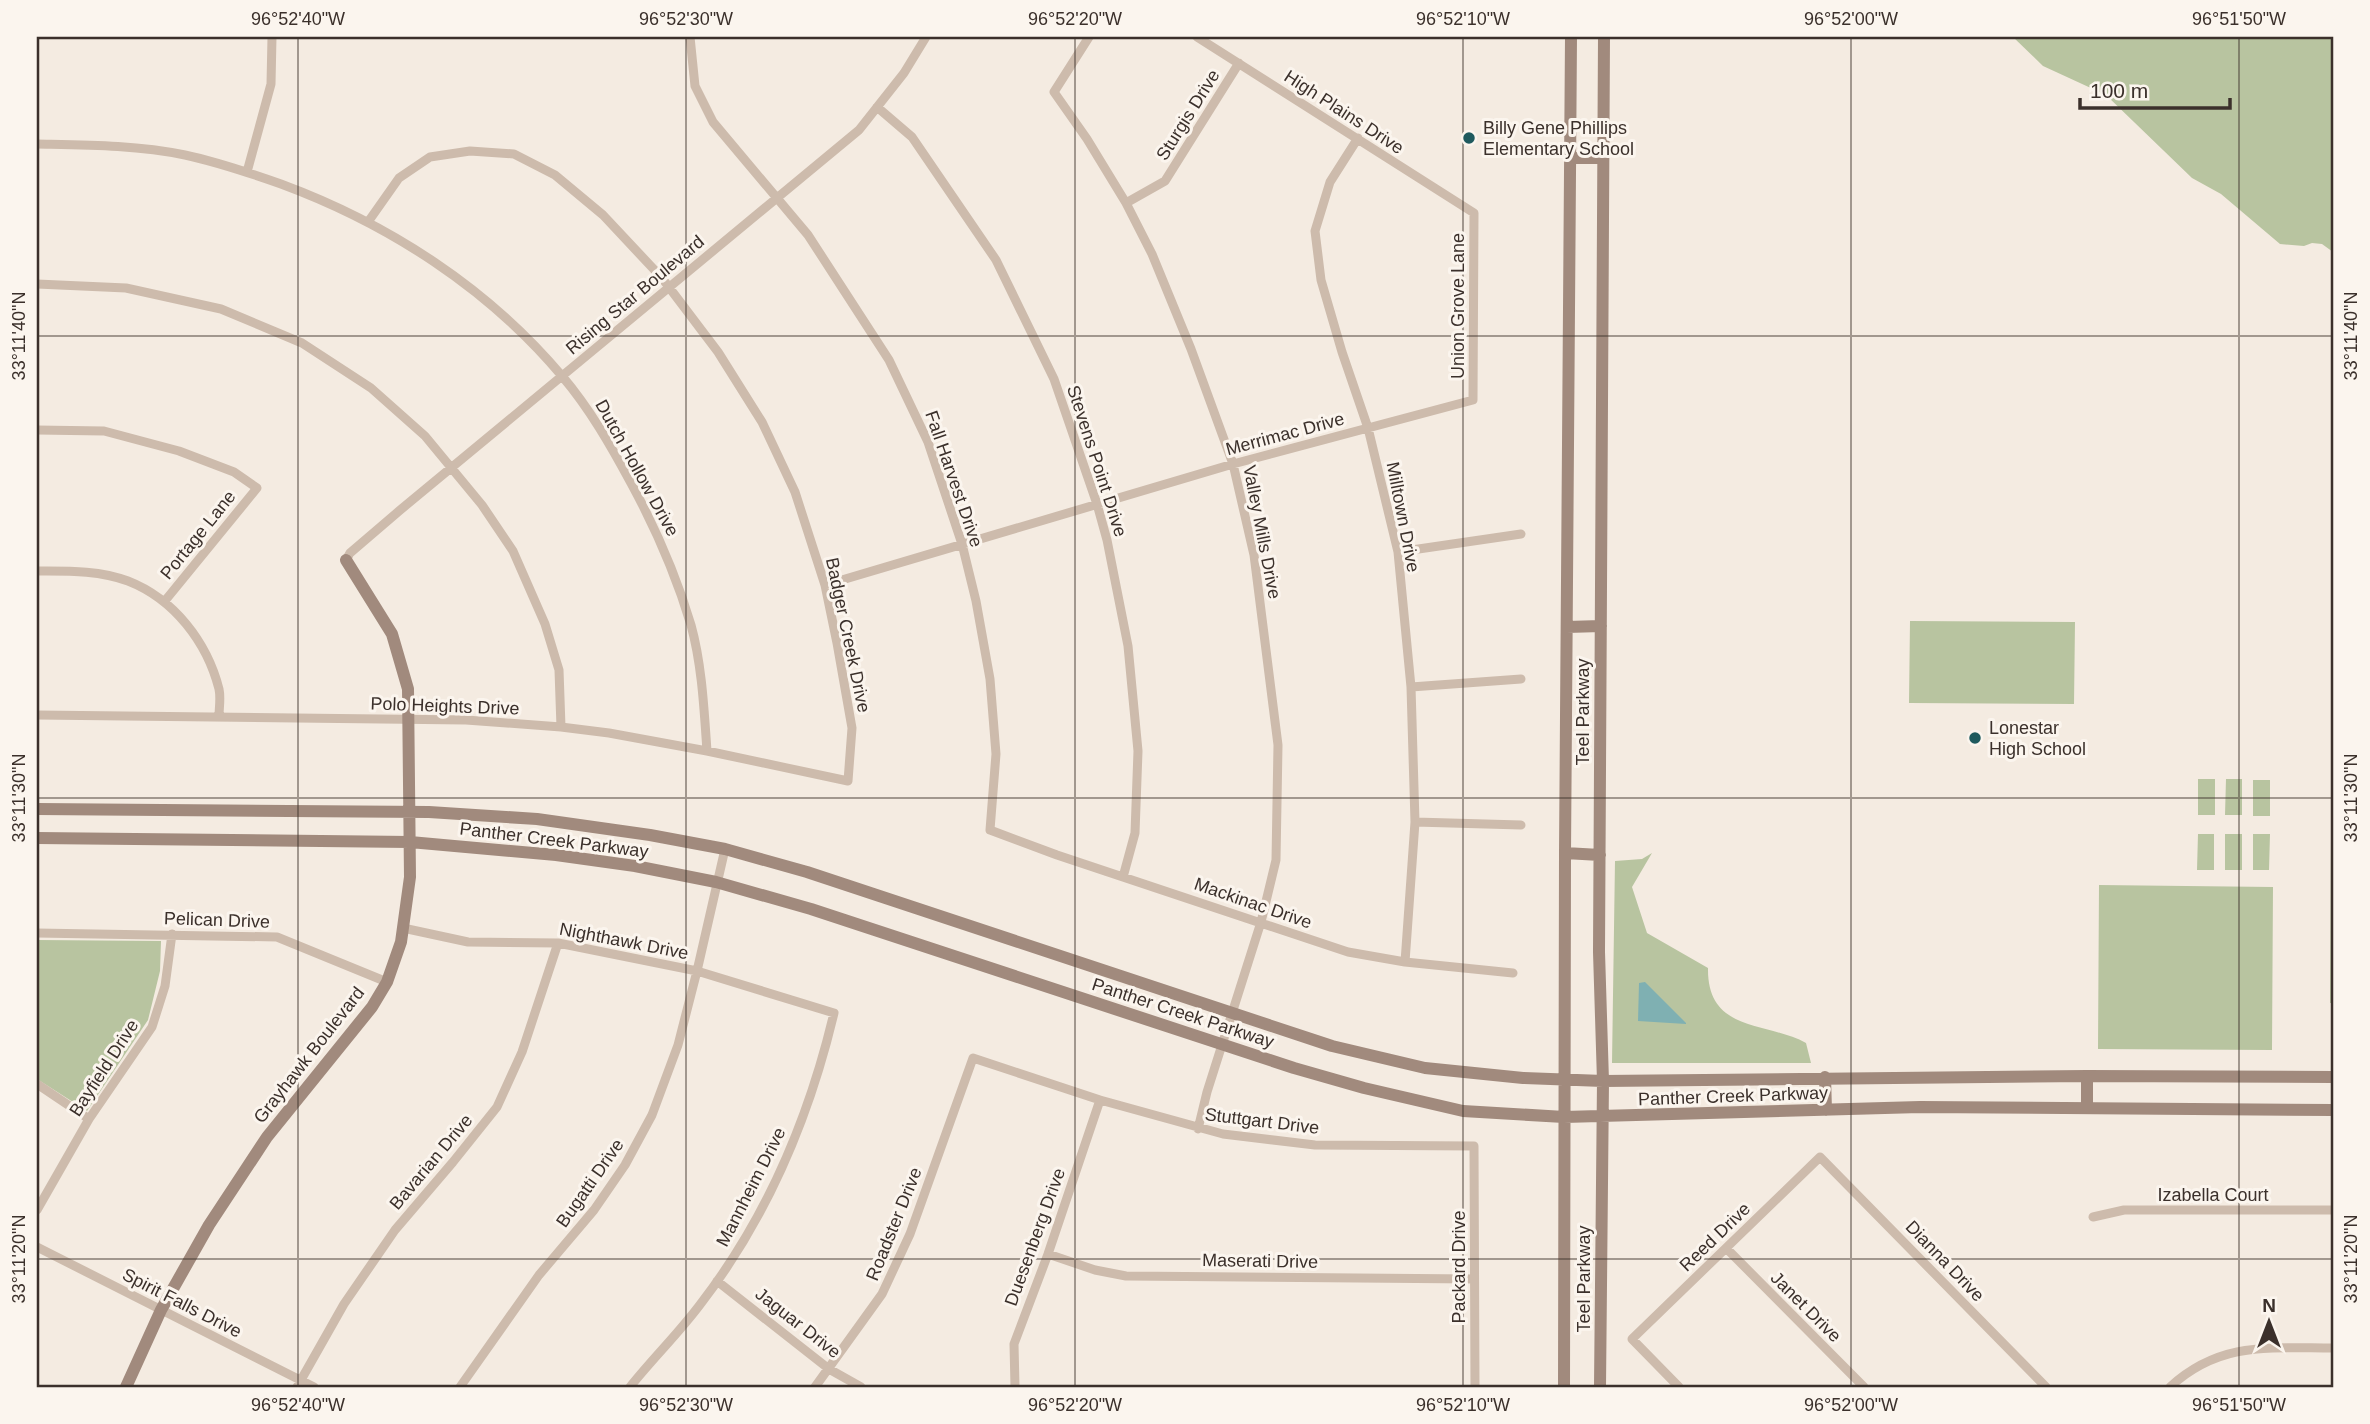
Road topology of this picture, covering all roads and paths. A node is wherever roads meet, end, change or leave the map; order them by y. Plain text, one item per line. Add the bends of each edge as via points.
1 (272, 37) edge
2 (690, 37) edge
3 (926, 37) edge
4 (1089, 37) edge
5 (1197, 37) edge
6 (1571, 37) edge
7 (1604, 37) edge
8 (1239, 63) junction
9 (877, 107) junction
10 (1358, 138) junction
11 (37, 144) edge
12 (1570, 158) junction
13 (1603, 158) junction
14 (247, 172) junction
15 (778, 198) junction
16 (1126, 203) junction
17 (1474, 213) joint
18 (368, 222) junction
19 (37, 284) edge
20 (670, 287) junction
21 (562, 376) junction
22 (1473, 400) joint
23 (1368, 428) junction
24 (37, 430) edge
25 (1233, 464) junction
26 (452, 467) junction
27 (1097, 504) junction
28 (1521, 534) dead end
29 (962, 544) junction
30 (1398, 552) junction
31 (346, 560) joint
32 (37, 571) edge
33 (825, 585) junction
34 (163, 602) junction
35 (1601, 626) junction
36 (1567, 627) junction
37 (1521, 679) dead end
38 (1411, 687) junction
39 (37, 715) edge
40 (219, 716) junction
41 (410, 719) junction
42 (561, 727) junction
43 (706, 751) junction
44 (848, 781) joint
45 (37, 809) edge
46 (411, 812) junction
47 (1415, 822) junction
48 (1521, 825) dead end
49 (990, 830) joint
50 (37, 838) edge
51 (410, 842) junction
52 (725, 849) junction
53 (1565, 853) junction
54 (1600, 855) junction
55 (1123, 877) junction
56 (716, 882) junction
57 (1261, 922) junction
58 (403, 928) junction
59 (37, 933) edge
60 (173, 934) junction
61 (558, 943) junction
62 (1405, 962) junction
63 (697, 971) junction
64 (1513, 973) dead end
65 (387, 982) junction
66 (834, 1013) joint
67 (1233, 1013) junction
68 (1222, 1045) junction
69 (973, 1058) joint
70 (2087, 1076) junction
71 (1825, 1077) junction
72 (2333, 1077) edge
73 (1564, 1080) junction
74 (1603, 1080) junction
75 (37, 1084) edge
76 (1100, 1100) junction
77 (2087, 1108) junction
78 (1826, 1110) junction
79 (2333, 1110) edge
80 (1564, 1117) junction
81 (1602, 1118) junction
82 (89, 1119) junction
83 (1198, 1129) junction
84 (1474, 1146) joint
85 (1820, 1157) joint
86 (37, 1210) edge
87 (2333, 1210) edge
88 (2093, 1217) dead end
89 (37, 1247) edge
90 (1726, 1248) junction
91 (1048, 1254) junction
92 (1474, 1279) junction
93 (717, 1281) junction
94 (161, 1310) junction
95 (2333, 1349) edge
96 (829, 1369) junction
97 (299, 1384) edge
98 (126, 1387) edge
99 (314, 1387) edge
100 (460, 1387) edge
101 (630, 1387) edge
102 (815, 1387) edge
103 (861, 1387) edge
104 (1015, 1387) edge
105 (1475, 1387) edge
106 (1564, 1387) edge
107 (1600, 1387) edge
108 (1679, 1387) edge
109 (1864, 1387) edge
110 (2046, 1387) edge
111 (2170, 1387) edge

1 - 14 street via 271,84
2 - 15 street, Fall Harvest Drive via 695,86 713,122
3 - 9 street, Rising Star Boulevard
4 - 16 street, Valley Mills Drive via 1054,92
5 - 8 street, High Plains Drive
6 - 12 main road, Teel Parkway
7 - 13 main road, Teel Parkway
8 - 10 street, High Plains Drive
8 - 16 street, Sturgis Drive via 1165,181
9 - 15 street, Rising Star Boulevard via 859,130
9 - 27 street, Stevens Point Drive via 912,137 996,260 1054,379
10 - 17 street, High Plains Drive
10 - 23 street, Milltown Drive via 1330,182 1315,231 1321,281
11 - 14 street, Dutch Hollow Drive via 99,145 185,155
12 - 13 main road
12 - 36 main road, Teel Parkway
13 - 35 main road, Teel Parkway
14 - 18 street, Dutch Hollow Drive via 320,198
15 - 20 street, Rising Star Boulevard
15 - 29 street, Fall Harvest Drive via 808,235 889,360 928,442
16 - 25 street, Valley Mills Drive via 1191,349
17 - 22 street, Union Grove Lane
18 - 20 street, Badger Creek Drive via 399,178 430,157 470,151 514,154 555,174 603,215
18 - 21 street, Dutch Hollow Drive via 475,291
19 - 26 street via 126,288 153,294 220,309 302,343 370,388 425,436
20 - 21 street, Rising Star Boulevard
20 - 33 street, Badger Creek Drive via 762,422 795,492
21 - 26 street, Rising Star Boulevard
21 - 43 street, Dutch Hollow Drive via 609,443 667,555 691,627 704,692
22 - 23 street, Merrimac Drive
23 - 25 street, Merrimac Drive
23 - 30 street, Milltown Drive
24 - 34 street, Portage Lane via 104,431 179,451 234,472 257,488
25 - 27 street, Merrimac Drive
25 - 57 street, Valley Mills Drive via 1254,555 1278,745 1276,860
26 - 31 street, Rising Star Boulevard
26 - 42 street via 513,551 545,624 559,670
27 - 29 street, Merrimac Drive
27 - 55 street, Stevens Point Drive via 1128,646 1138,751 1135,833
28 - 30 street
29 - 33 street, Merrimac Drive
29 - 49 street, Fall Harvest Drive via 990,679 996,754
30 - 38 street, Milltown Drive
31 - 41 main road, Grayhawk Boulevard via 392,634 408,689
32 - 34 street via 126,580
33 - 44 street, Badger Creek Drive via 852,728
34 - 40 street via 183,619 204,651 219,691
35 - 36 main road
35 - 54 main road, Teel Parkway
36 - 53 main road, Teel Parkway
37 - 38 street
38 - 47 street, Milltown Drive
39 - 40 street, Polo Heights Drive
40 - 41 street, Polo Heights Drive
41 - 42 street, Polo Heights Drive
41 - 46 main road, Grayhawk Boulevard
42 - 43 street, Polo Heights Drive
43 - 44 street, Polo Heights Drive
45 - 46 main road, Panther Creek Parkway
46 - 51 main road, Grayhawk Boulevard
46 - 52 main road, Panther Creek Parkway via 537,819
47 - 48 street
47 - 62 street, Milltown Drive
49 - 55 street, Mackinac Drive
50 - 51 main road, Panther Creek Parkway
51 - 56 main road, Panther Creek Parkway via 597,859
51 - 58 main road, Grayhawk Boulevard
52 - 56 street, Bugatti Drive
52 - 67 main road, Panther Creek Parkway
53 - 54 main road
53 - 73 main road, Teel Parkway
54 - 74 main road, Teel Parkway
55 - 57 street, Mackinac Drive
56 - 63 street, Bugatti Drive
56 - 68 main road, Panther Creek Parkway
57 - 62 street, Mackinac Drive via 1348,952
57 - 67 street, Valley Mills Drive
58 - 61 street, Nighthawk Drive via 468,942
58 - 65 main road, Grayhawk Boulevard
59 - 60 street, Pelican Drive
60 - 65 street, Pelican Drive via 277,937
60 - 82 street, Bayfield Drive via 165,986 152,1027
61 - 63 street, Nighthawk Drive
61 - 97 street, Bavarian Drive via 522,1052 497,1107 395,1230 344,1304
62 - 64 street, Mackinac Drive
63 - 66 street, Nighthawk Drive
63 - 100 street, Bugatti Drive via 657,1103 625,1166 538,1275
65 - 94 main road, Grayhawk Boulevard via 267,1137
66 - 93 street, Mannheim Drive via 822,1064 789,1157 748,1236
67 - 68 street, Valley Mills Drive
67 - 73 main road, Panther Creek Parkway via 1332,1046 1425,1068
68 - 80 main road, Panther Creek Parkway via 1364,1088 1463,1111
68 - 83 street, Valley Mills Drive
69 - 76 street, Stuttgart Drive
69 - 96 street, Roadster Drive via 910,1234 882,1294
70 - 71 main road, Panther Creek Parkway
70 - 72 main road, Panther Creek Parkway
70 - 77 main road
71 - 74 main road, Panther Creek Parkway
71 - 78 main road
73 - 74 main road, Panther Creek Parkway
73 - 80 main road, Teel Parkway
74 - 81 main road, Teel Parkway
75 - 82 street
76 - 83 street, Stuttgart Drive
76 - 91 street, Duesenberg Drive
77 - 78 main road, Panther Creek Parkway
77 - 79 main road, Panther Creek Parkway
78 - 81 main road, Panther Creek Parkway
80 - 81 main road, Panther Creek Parkway
80 - 106 main road, Teel Parkway
81 - 107 main road, Teel Parkway
82 - 86 street, Bayfield Drive
83 - 84 street, Stuttgart Drive via 1315,1145
84 - 92 street, Packard Drive
85 - 90 street, Reed Drive
85 - 110 street, Dianna Drive
87 - 88 street, Izabella Court via 2124,1210
89 - 94 street, Spirit Falls Drive
90 - 108 street, Reed Drive via 1632,1339
90 - 109 street, Janet Drive
91 - 92 street, Maserati Drive via 1126,1276
91 - 104 street, Duesenberg Drive via 1014,1344
92 - 105 street, Packard Drive
93 - 96 street, Jaguar Drive
93 - 101 street, Mannheim Drive
94 - 97 street, Spirit Falls Drive
94 - 98 main road, Grayhawk Boulevard
95 - 111 street via 2261,1348 2220,1355
96 - 102 street, Roadster Drive
96 - 103 street, Jaguar Drive
97 - 99 street, Spirit Falls Drive

